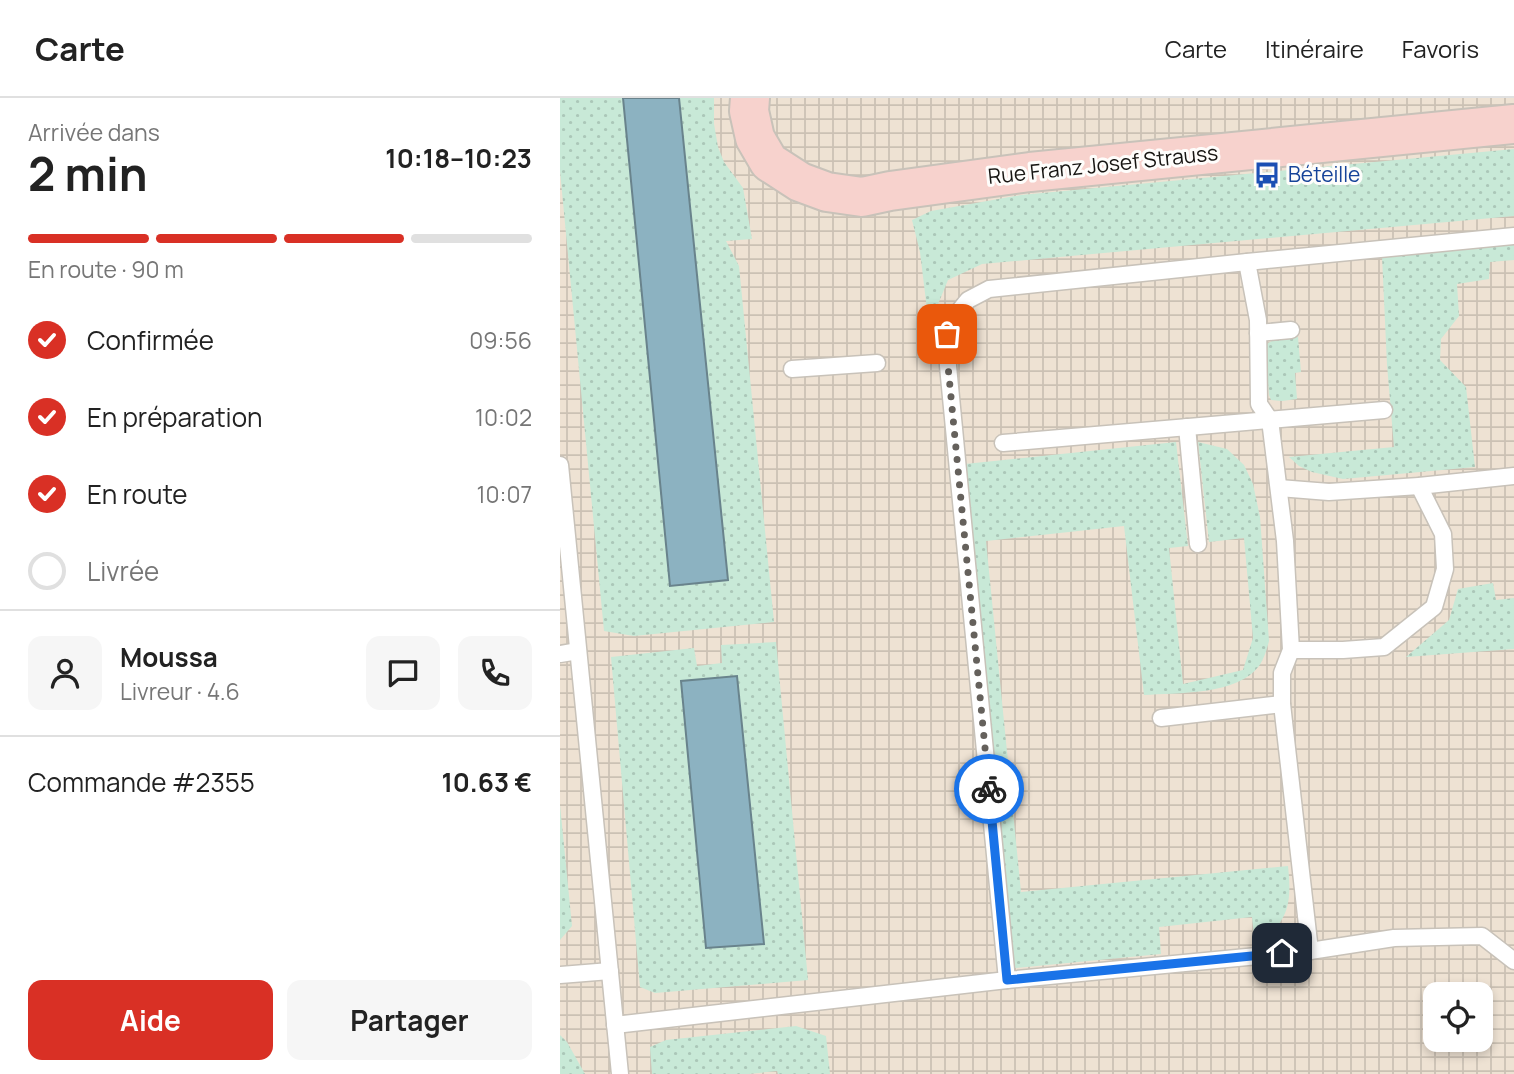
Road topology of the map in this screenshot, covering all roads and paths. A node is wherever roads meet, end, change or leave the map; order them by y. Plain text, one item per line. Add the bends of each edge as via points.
1 (750, 98) edge
2 (1514, 124) edge
3 (1514, 236) edge
4 (1247, 262) junction
5 (1291, 330) dead end
6 (1258, 333) junction
7 (877, 363) dead end
8 (792, 369) dead end
9 (1384, 410) dead end
10 (1270, 420) junction
11 (1187, 427) junction
12 (1003, 443) dead end
13 (560, 465) edge
14 (1514, 477) edge
15 (1419, 486) junction
16 (1279, 488) junction
17 (1198, 544) dead end
18 (1291, 650) junction
19 (578, 651) junction
20 (560, 654) edge
21 (1282, 704) junction
22 (1161, 718) dead end
23 (1310, 951) junction
24 (1514, 961) edge
25 (610, 971) junction
26 (560, 975) edge
27 (1007, 980) junction
28 (615, 1025) junction
29 (620, 1074) edge

1 - 2 street, Rue Franz Josef Strauss via 755,138 769,162 800,182 862,197 1030,172
3 - 4 lane
4 - 6 lane
4 - 27 lane via 989,289 968,300 947,334
5 - 6 lane
6 - 10 lane via 1259,404
7 - 8 lane
9 - 10 lane
10 - 11 lane
10 - 16 lane
11 - 12 lane
11 - 17 lane
13 - 19 lane
14 - 15 lane
15 - 16 lane via 1329,492
15 - 18 lane via 1443,534 1445,569 1434,607 1384,647
16 - 18 lane
18 - 21 lane via 1282,673
19 - 20 lane
19 - 25 lane
21 - 22 lane
21 - 23 lane
23 - 24 lane via 1394,938 1482,936
23 - 27 lane
25 - 26 lane
25 - 28 lane
27 - 28 lane
28 - 29 lane

